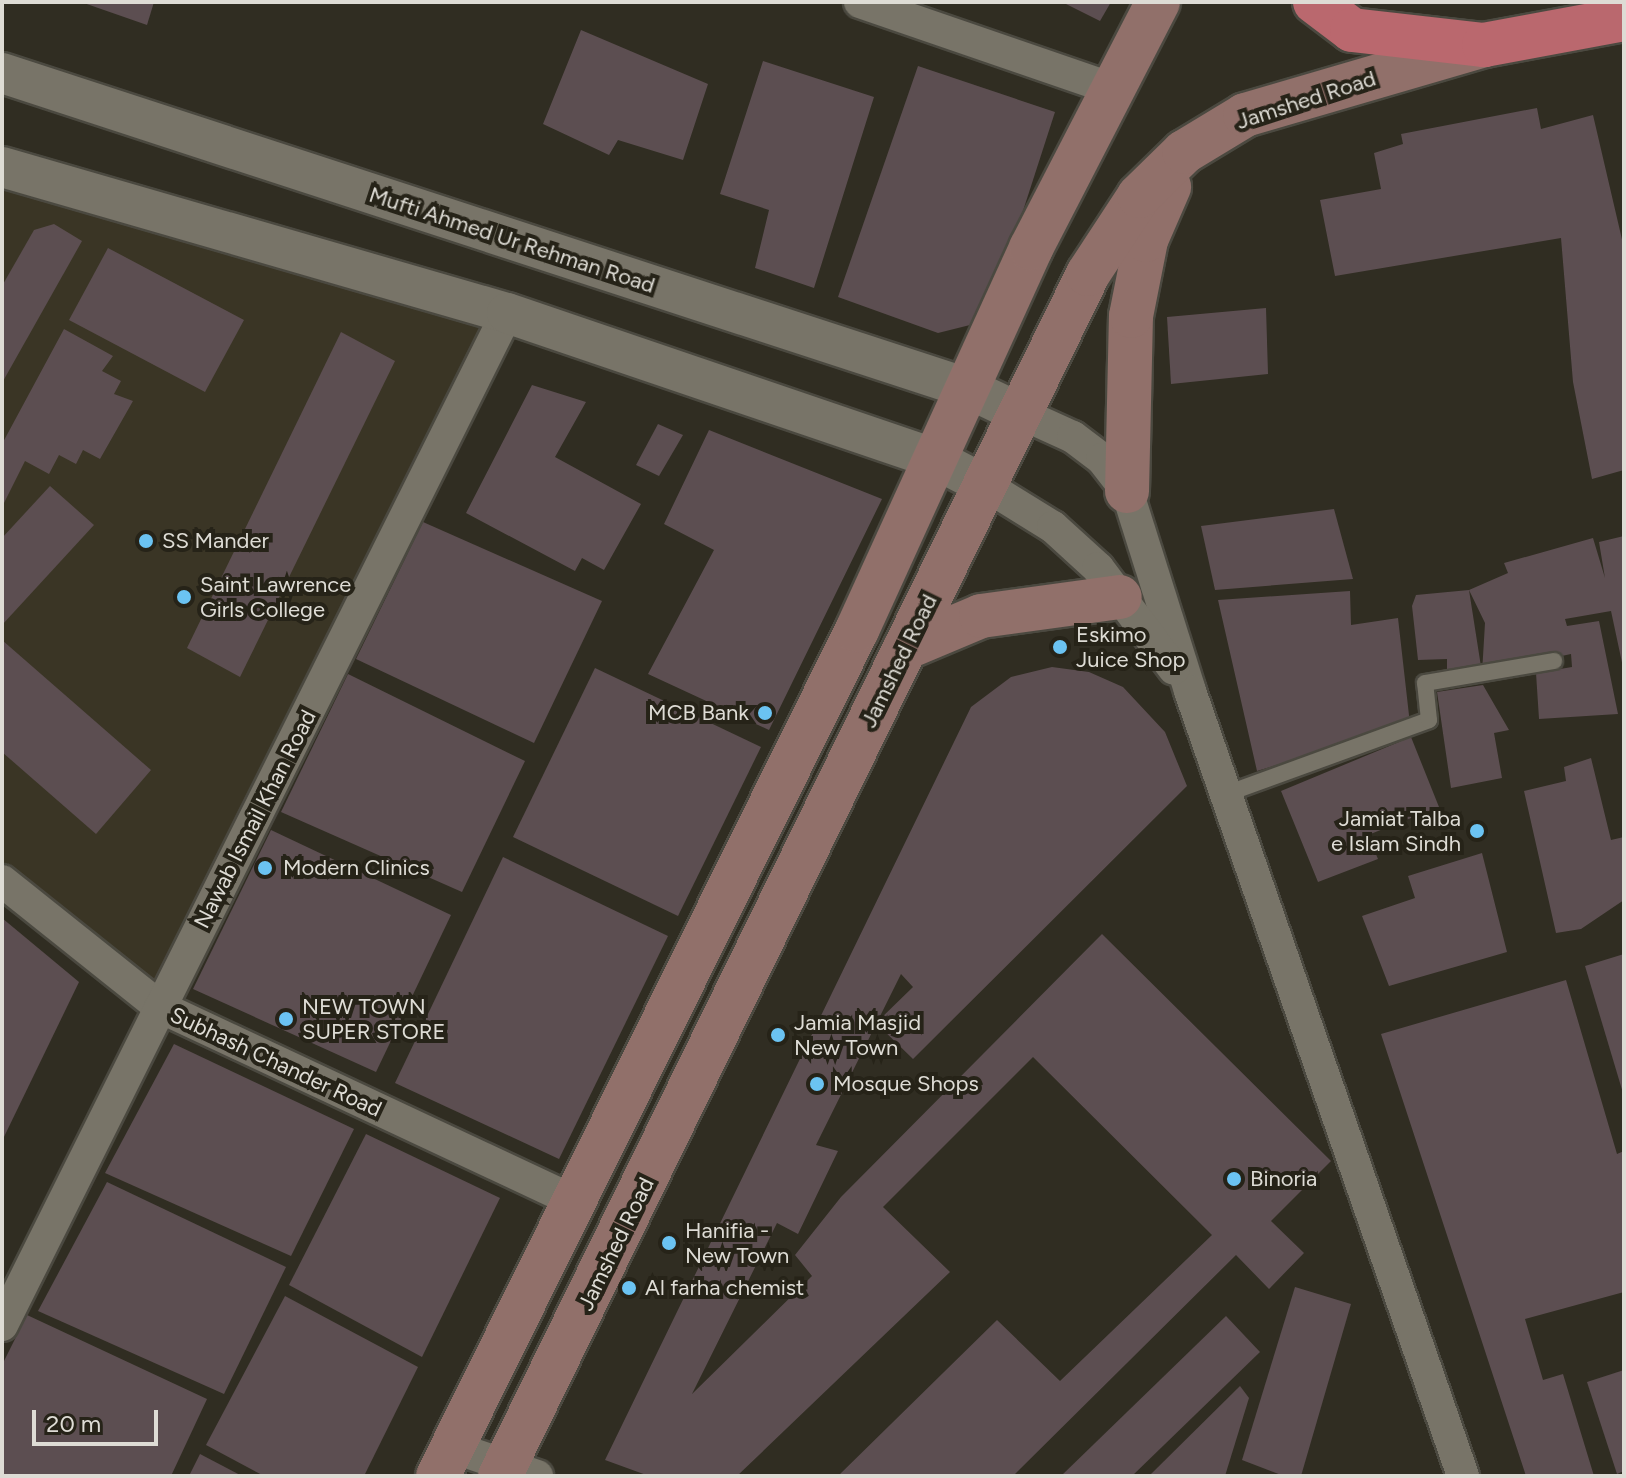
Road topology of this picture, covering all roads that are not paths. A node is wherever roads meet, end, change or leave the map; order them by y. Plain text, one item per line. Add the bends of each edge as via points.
1 (860, 2) edge
2 (1158, 2) edge
3 (1315, 2) edge
4 (1624, 19) edge
5 (1484, 45) junction
6 (2, 73) edge
7 (1113, 89) junction
8 (1184, 152) junction
9 (2, 167) edge
10 (507, 313) junction
11 (967, 388) junction
12 (1020, 413) junction
13 (935, 459) junction
14 (985, 485) junction
15 (1127, 491) junction
16 (1120, 597) junction
17 (905, 648) junction
18 (1554, 661) dead end
19 (1190, 691) junction
20 (1226, 794) junction
21 (2, 881) edge
22 (160, 1007) junction
23 (576, 1202) junction
24 (2, 1325) edge
25 (445, 1462) edge
26 (514, 1473) edge
27 (1463, 1476) edge

1 - 7 street
2 - 7 main road
3 - 5 highway via 1352,30
4 - 5 highway
5 - 8 main road, Jamshed Road via 1245,115
6 - 11 street, Mufti Ahmed Ur Rehman Road
7 - 11 main road
8 - 12 main road, Jamshed Road via 1139,196 1088,274
8 - 15 main road via 1146,240 1131,316
9 - 10 street
10 - 13 street
10 - 22 street, Nawab Ismail Khan Road
11 - 12 street, Mufti Ahmed Ur Rehman Road
11 - 13 main road
12 - 14 main road, Jamshed Road
12 - 15 street via 1083,444
13 - 14 street
13 - 23 main road
14 - 16 street via 1053,527 1098,568
14 - 17 main road, Jamshed Road
15 - 19 street
16 - 17 main road via 981,616
16 - 19 street
17 - 26 main road, Jamshed Road
18 - 20 lane via 1425,683 1429,720
19 - 20 street
20 - 27 street
21 - 22 street, Subhash Chander Road
22 - 23 street, Subhash Chander Road
22 - 24 street, Nawab Ismail Khan Road
23 - 25 main road
25 - 26 street

